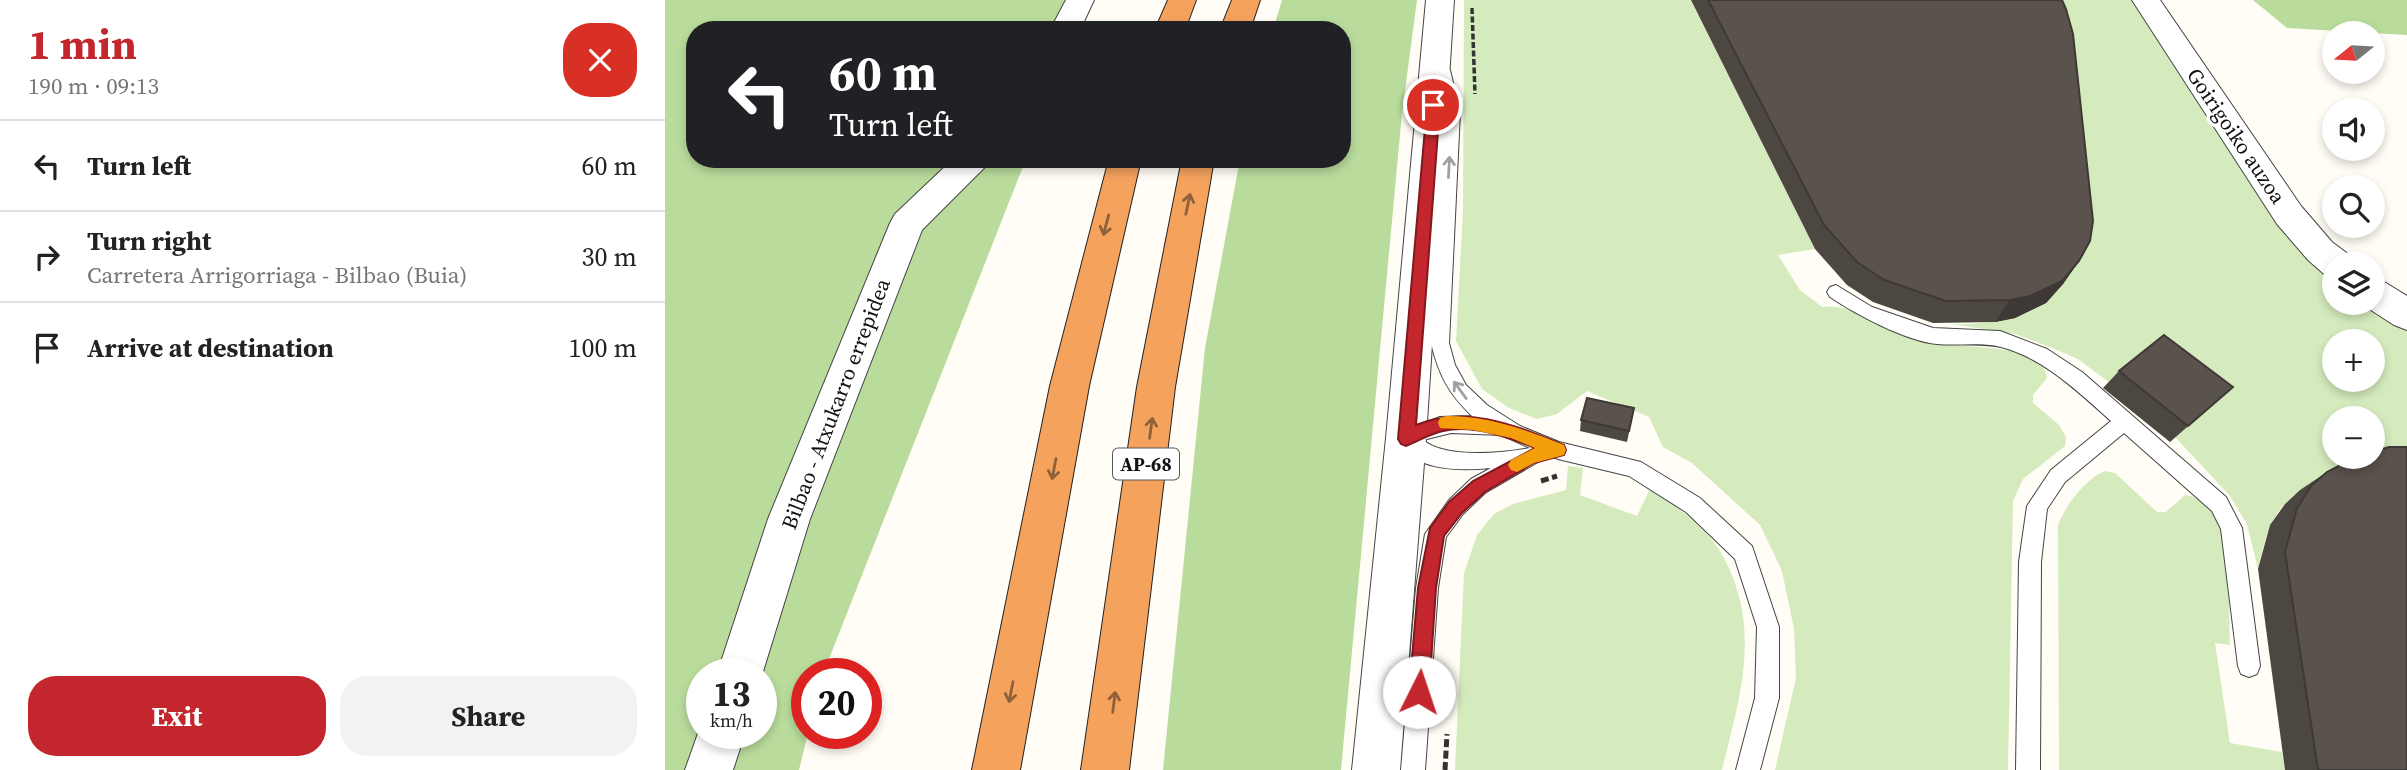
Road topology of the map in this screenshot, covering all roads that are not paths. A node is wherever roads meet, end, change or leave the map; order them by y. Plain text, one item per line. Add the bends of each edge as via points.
1 (1080, 0) edge
2 (1182, 0) edge
3 (1246, 0) edge
4 (1440, 0) edge
5 (2146, 0) edge
6 (1070, 21) edge
7 (1174, 21) edge
8 (1238, 21) edge
9 (1438, 50) junction
10 (964, 168) edge
11 (1123, 168) edge
12 (1196, 168) edge
13 (2322, 253) edge
14 (1836, 292) dead end
15 (2385, 300) edge
16 (2407, 314) edge
17 (2125, 421) junction
18 (1513, 432) junction
19 (1406, 439) junction
20 (1558, 450) junction
21 (1531, 457) junction
22 (745, 658) edge
23 (2249, 666) dead end
24 (716, 749) edge
25 (709, 770) edge
26 (996, 770) edge
27 (1105, 770) edge
28 (1376, 770) edge
29 (1413, 770) edge
30 (1748, 770) edge
31 (2028, 770) edge

1 - 6 street
2 - 7 highway
3 - 8 highway
4 - 9 street
5 - 13 street, Goirigoiko auzoa via 2289,215
18 -> 9 lane via 1459,391 1440,343 1452,113
9 - 19 street
10 - 22 street, Bilbao - Atxukarro errepidea via 907,223 789,519
11 -> 26 highway via 1067,402
27 -> 12 highway, AP-68 via 1156,396
14 - 17 lane via 1866,312 1933,336 2000,339 2031,350 2075,378
15 - 16 street
17 - 23 lane via 2219,504 2231,528
17 - 31 lane via 2058,476 2037,506 2030,562
18 - 19 lane via 1473,423 1446,423
18 - 20 lane
19 - 21 lane via 1424,453 1456,462
19 - 28 street
20 - 21 lane
20 - 30 lane via 1634,468 1693,505 1744,553 1768,627 1767,698
21 - 29 lane via 1479,486 1455,507 1436,534 1427,588
24 - 25 street

